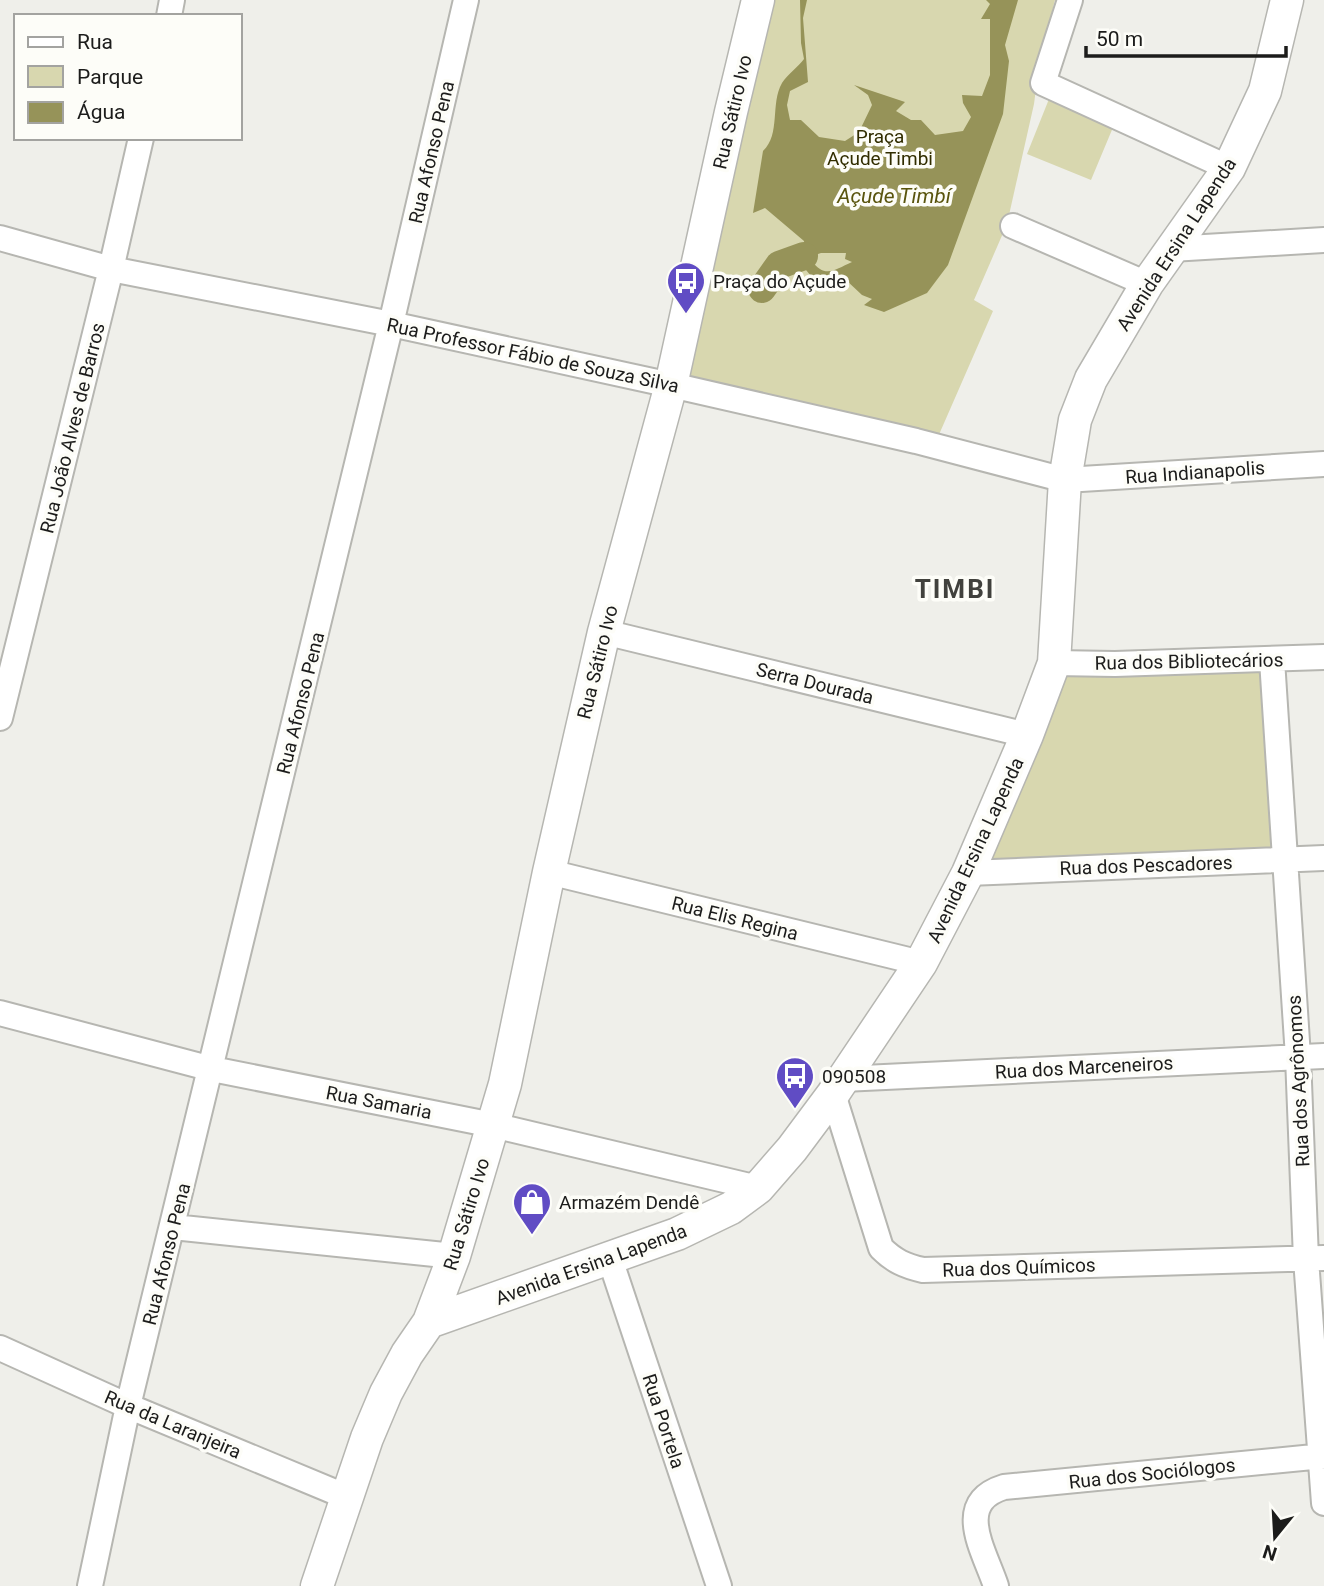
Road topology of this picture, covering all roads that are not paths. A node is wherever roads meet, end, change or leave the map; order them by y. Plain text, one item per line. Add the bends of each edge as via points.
1 (466, 0) edge
2 (758, 0) edge
3 (1070, 0) edge
4 (1287, 0) edge
5 (141, 140) edge
6 (1229, 168) junction
7 (1013, 226) dead end
8 (0, 238) edge
9 (1324, 240) edge
10 (1171, 249) junction
11 (111, 269) junction
12 (1147, 284) junction
13 (391, 324) junction
14 (671, 385) junction
15 (1324, 464) edge
16 (1065, 480) junction
17 (604, 632) junction
18 (1324, 657) edge
19 (1272, 660) junction
20 (1054, 663) junction
21 (0, 718) edge
22 (1027, 735) junction
23 (1324, 858) edge
24 (1285, 860) junction
25 (548, 872) junction
26 (968, 873) junction
27 (921, 963) junction
28 (0, 1013) edge
29 (1324, 1056) edge
30 (1298, 1057) junction
31 (212, 1069) junction
32 (839, 1086) junction
33 (493, 1125) junction
34 (758, 1188) junction
35 (173, 1227) junction
36 (454, 1256) junction
37 (609, 1256) junction
38 (1315, 1258) edge
39 (429, 1322) junction
40 (0, 1348) edge
41 (128, 1406) junction
42 (1322, 1456) edge
43 (347, 1497) junction
44 (1324, 1503) edge
45 (90, 1586) edge
46 (317, 1586) edge
47 (719, 1586) edge
48 (996, 1586) edge

1 - 13 street, Rua Afonso Pena
2 - 14 street, Rua Sátiro Ivo
3 - 6 street via 1043,83
4 - 6 street, Avenida Ersina Lapenda via 1265,91
5 - 11 street, Rua João Alves de Barros
6 - 10 street, Avenida Ersina Lapenda
7 - 12 street
8 - 11 street, Rua Professor Fábio de Souza Silva
9 - 10 street
10 - 12 street, Avenida Ersina Lapenda
11 - 13 street, Rua Professor Fábio de Souza Silva
11 - 21 street, Rua João Alves de Barros
12 - 16 street, Avenida Ersina Lapenda via 1091,379 1075,420
13 - 14 street, Rua Professor Fábio de Souza Silva
13 - 31 street, Rua Afonso Pena
14 - 16 street, Rua Professor Fábio de Souza Silva
14 - 17 street, Rua Sátiro Ivo
15 - 16 street, Rua Indianapolis
16 - 20 street, Avenida Ersina Lapenda
17 - 22 street, Serra Dourada
17 - 25 street, Rua Sátiro Ivo
18 - 19 street, Rua dos Bibliotecários
19 - 20 street, Rua dos Bibliotecários
19 - 24 street, Rua dos Agrônomos
20 - 22 street, Avenida Ersina Lapenda
22 - 26 street, Avenida Ersina Lapenda
23 - 24 street, Rua dos Pescadores
24 - 26 street, Rua dos Pescadores
24 - 30 street, Rua dos Agrônomos
25 - 27 street, Rua Elis Regina
25 - 33 street, Rua Sátiro Ivo
26 - 27 street, Avenida Ersina Lapenda
27 - 32 street, Avenida Ersina Lapenda
28 - 31 street, Rua Samaria
29 - 30 street, Rua dos Marceneiros
30 - 32 street, Rua dos Marceneiros
30 - 38 street, Rua dos Agrônomos
31 - 33 street, Rua Samaria
31 - 35 street, Rua Afonso Pena
32 - 34 street, Avenida Ersina Lapenda
32 - 38 street, Rua dos Químicos via 881,1248 904,1265 923,1270
33 - 34 street, Rua Samaria
33 - 36 street, Rua Sátiro Ivo
34 - 37 street, Avenida Ersina Lapenda via 704,1223
35 - 36 street
35 - 41 street, Rua Afonso Pena
36 - 39 street, Rua Sátiro Ivo
37 - 39 street, Avenida Ersina Lapenda
37 - 47 street, Rua Portela
38 - 42 street, Rua dos Agrônomos
39 - 43 street via 386,1394
40 - 41 street, Rua da Laranjeira
41 - 43 street, Rua da Laranjeira
41 - 45 street, Rua Afonso Pena
42 - 44 street, Rua dos Agrônomos
42 - 48 street, Rua dos Sociólogos via 991,1491 976,1508 974,1521
43 - 46 street

